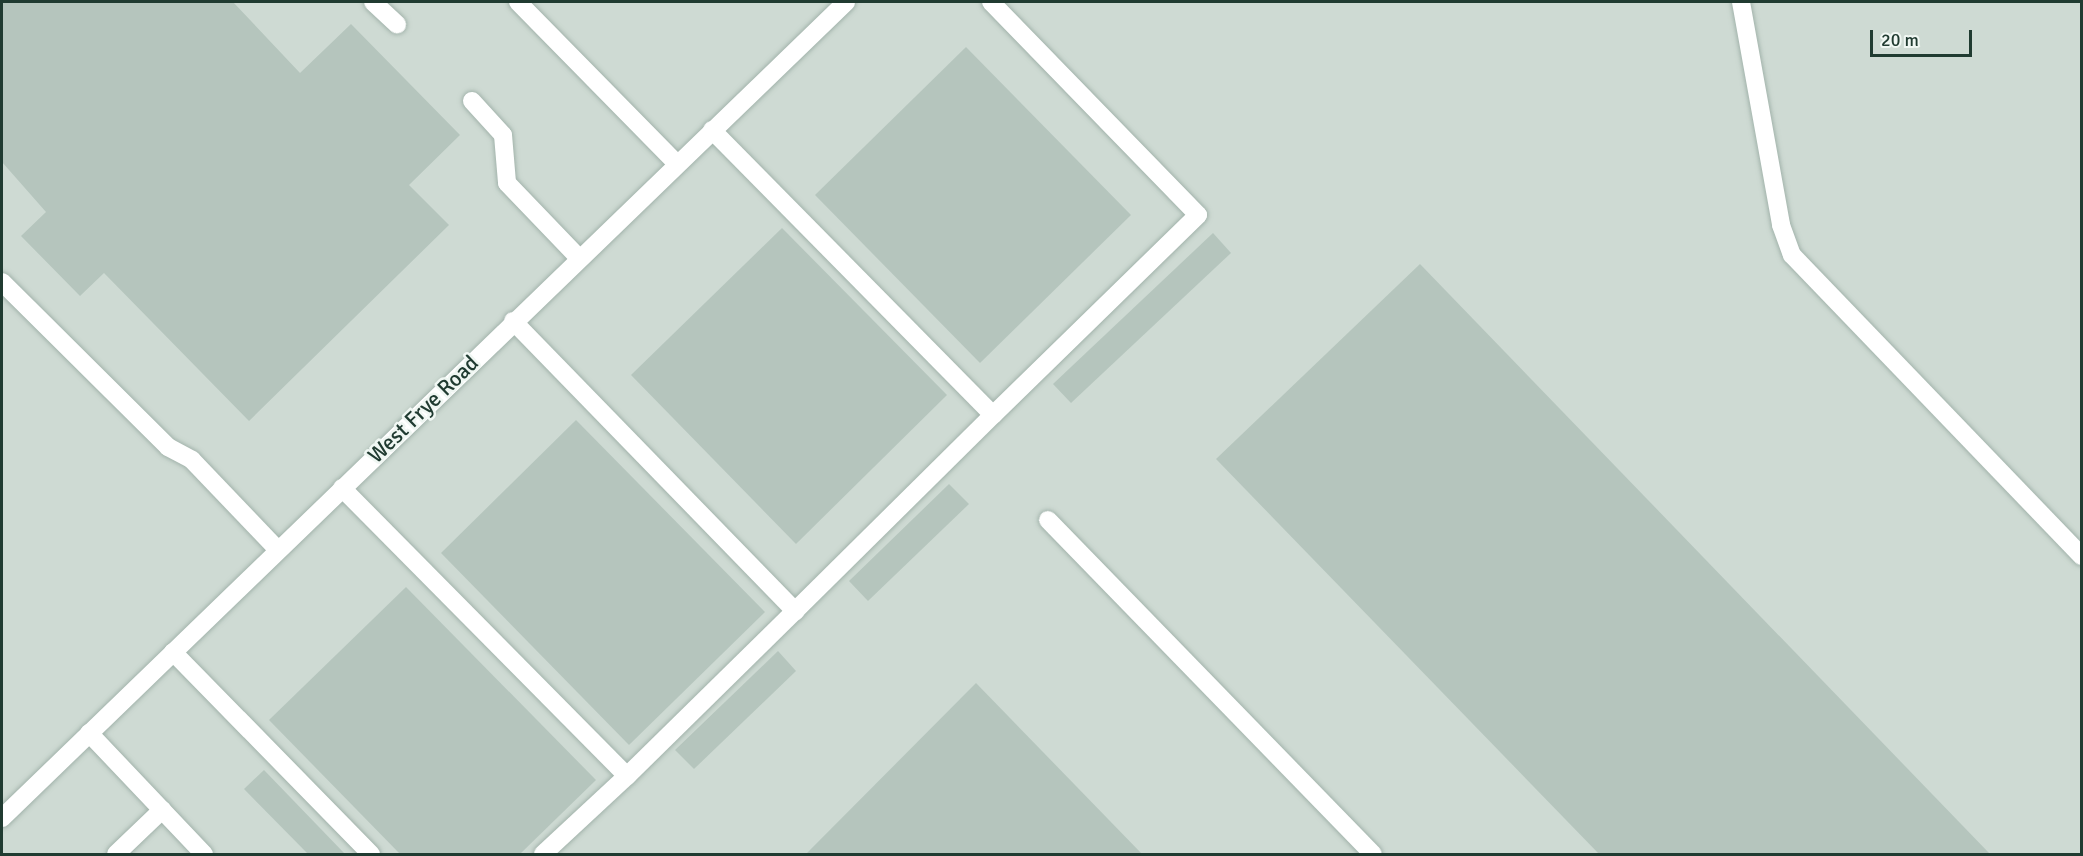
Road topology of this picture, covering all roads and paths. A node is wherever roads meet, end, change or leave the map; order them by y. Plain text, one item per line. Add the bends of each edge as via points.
1 (373, 2) edge
2 (518, 2) edge
3 (846, 2) edge
4 (992, 2) edge
5 (1741, 2) edge
6 (397, 24) dead end
7 (472, 101) dead end
8 (711, 130) junction
9 (676, 163) junction
10 (579, 258) junction
11 (2, 282) edge
12 (513, 321) junction
13 (993, 415) junction
14 (342, 488) junction
15 (1048, 520) dead end
16 (278, 550) junction
17 (2082, 556) edge
18 (795, 611) junction
19 (174, 652) junction
20 (89, 733) junction
21 (627, 776) junction
22 (162, 810) junction
23 (2, 818) edge
24 (117, 855) edge
25 (204, 855) edge
26 (371, 855) edge
27 (543, 855) edge
28 (1373, 855) edge

1 - 6 street
2 - 9 street
3 - 8 street, West Frye Road
4 - 13 street via 1198,214
5 - 17 street via 1781,225 1792,255
7 - 10 street via 503,135 507,183
8 - 9 street, West Frye Road
8 - 13 street
9 - 10 street, West Frye Road
10 - 12 street, West Frye Road
11 - 16 street via 168,447 192,460
12 - 14 street, West Frye Road
12 - 18 street
13 - 18 street
14 - 16 street, West Frye Road
14 - 21 street
15 - 28 street
16 - 19 street, West Frye Road
18 - 21 street
19 - 20 street, West Frye Road
19 - 26 street
20 - 22 street
20 - 23 street, West Frye Road
21 - 27 street
22 - 24 street
22 - 25 street

